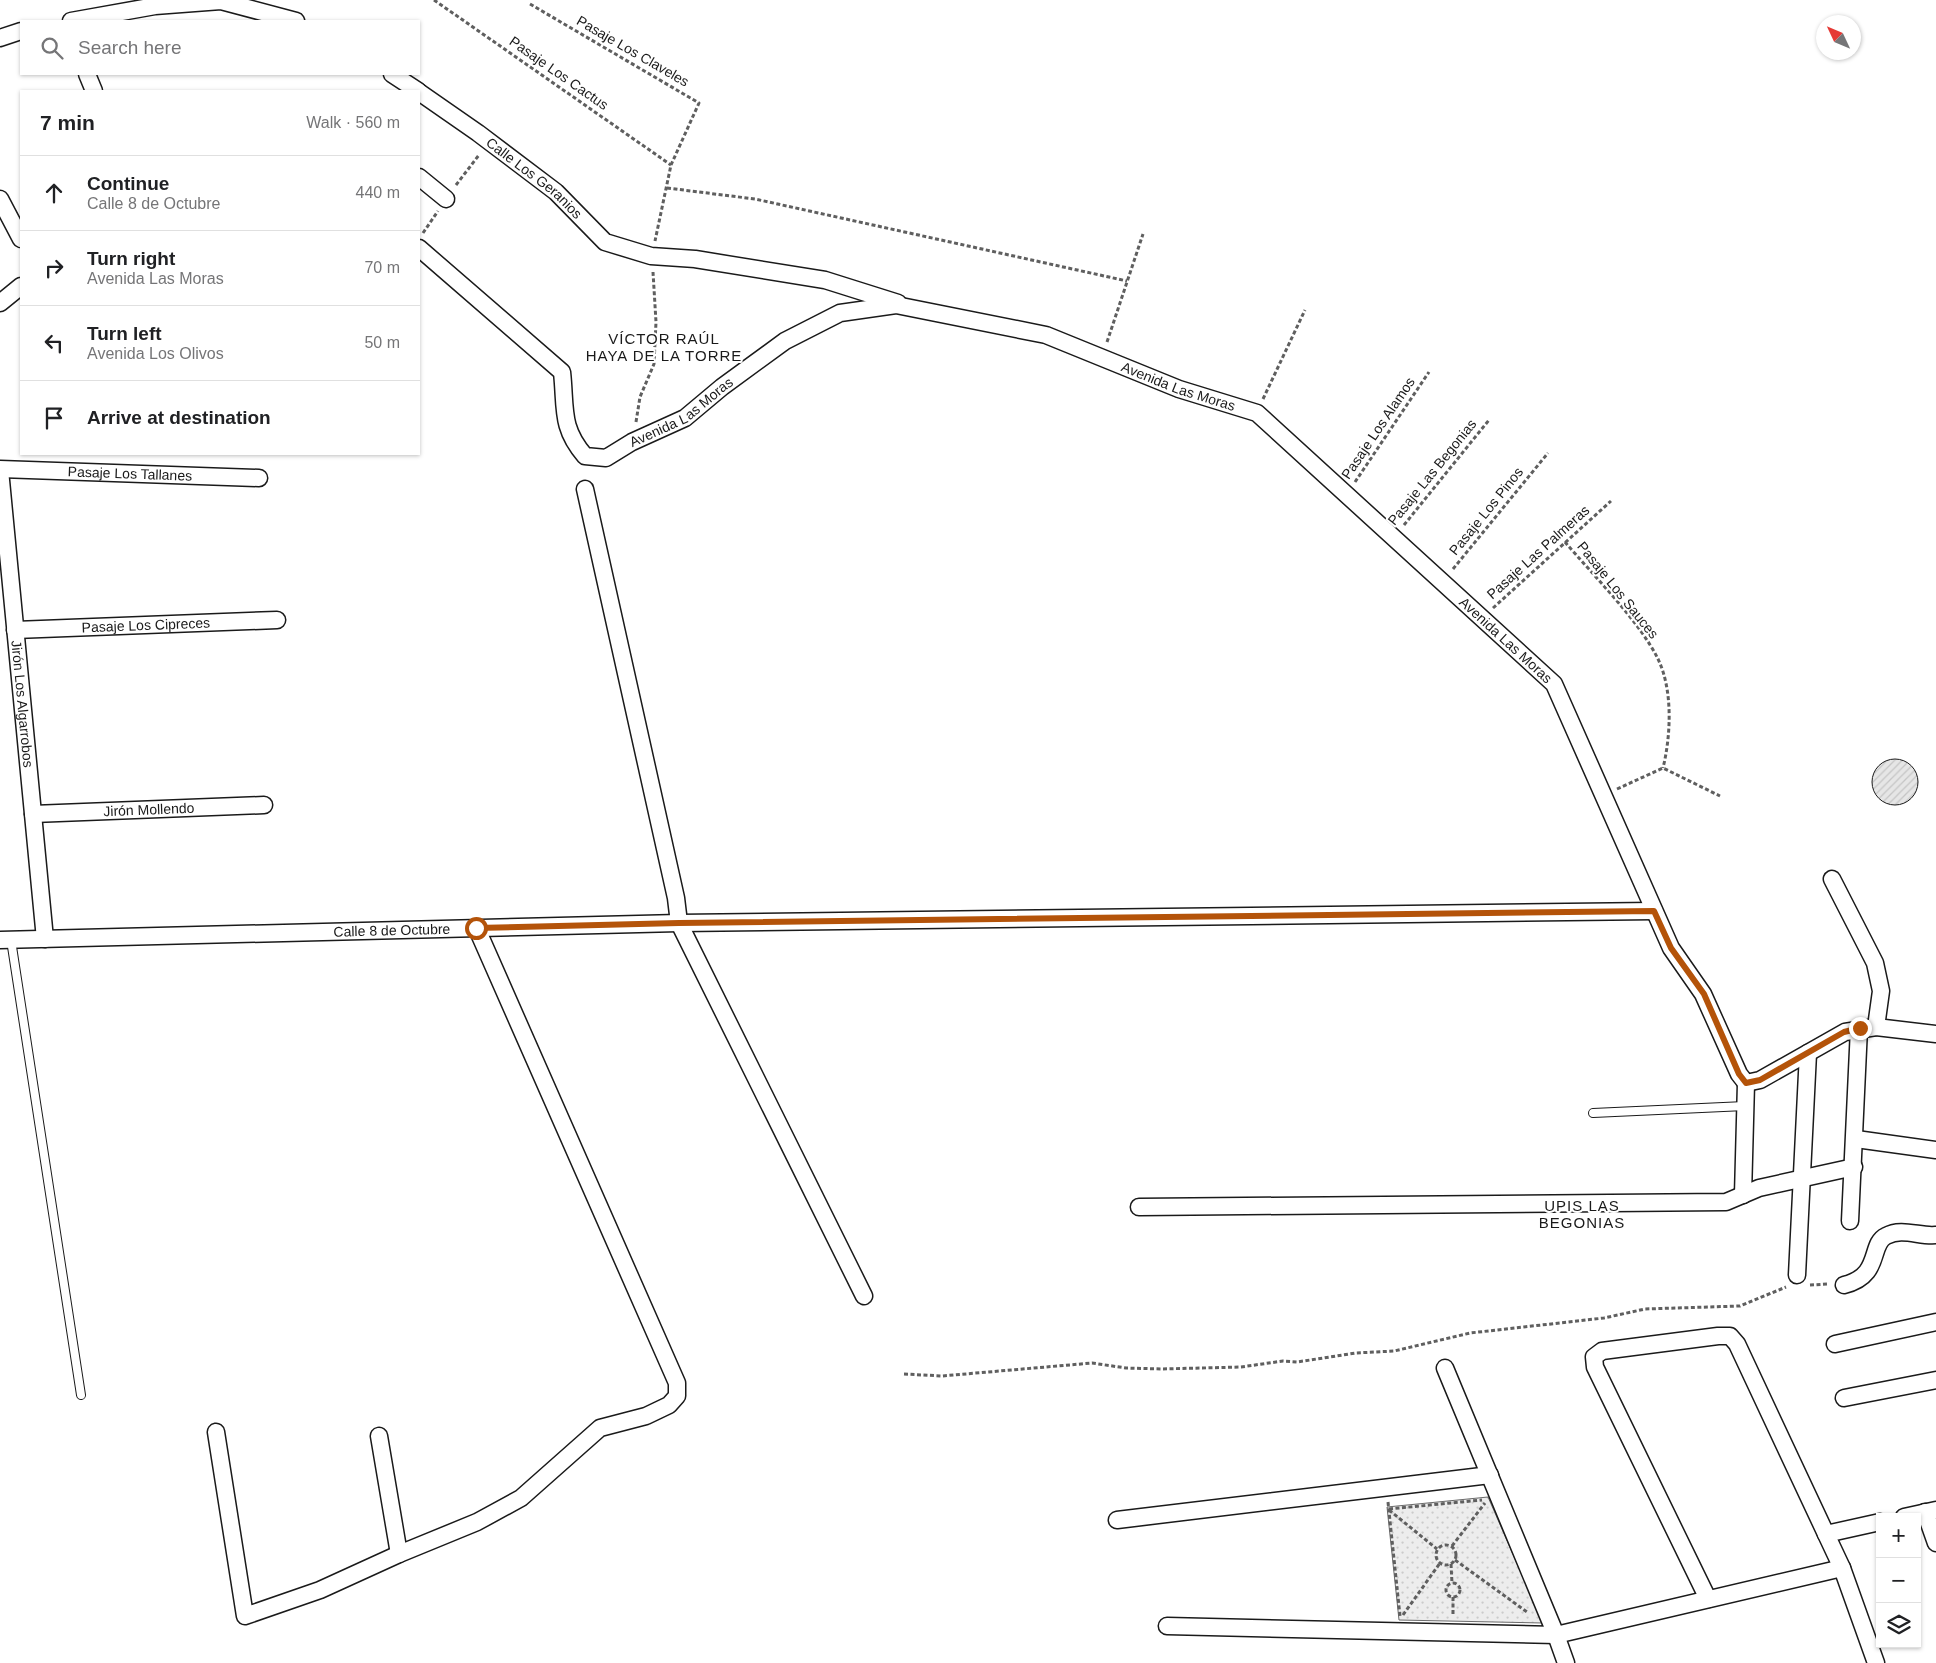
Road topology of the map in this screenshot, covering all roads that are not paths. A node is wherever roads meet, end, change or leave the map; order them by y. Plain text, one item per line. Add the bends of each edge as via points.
1 (77, 20) edge
2 (292, 20) edge
3 (20, 31) edge
4 (0, 38) edge
5 (87, 75) edge
6 (393, 75) edge
7 (94, 90) edge
8 (415, 90) edge
9 (420, 93) edge
10 (420, 178) edge
11 (0, 199) edge
12 (446, 199) dead end
13 (20, 237) edge
14 (420, 249) edge
15 (20, 287) edge
16 (0, 303) edge
17 (919, 310) junction
18 (0, 469) edge
19 (259, 478) dead end
20 (585, 489) dead end
21 (277, 620) dead end
22 (15, 630) junction
23 (264, 805) dead end
24 (33, 814) junction
25 (1832, 879) dead end
26 (1654, 911) junction
27 (679, 923) junction
28 (476, 928) junction
29 (45, 939) junction
30 (5, 940) edge
31 (1876, 1027) junction
32 (1860, 1028) junction
33 (1936, 1034) edge
34 (1808, 1053) junction
35 (1746, 1083) junction
36 (1745, 1106) junction
37 (1593, 1113) dead end
38 (1856, 1139) junction
39 (1936, 1150) edge
40 (1854, 1167) junction
41 (1800, 1180) junction
42 (1743, 1195) junction
43 (1139, 1206) dead end
44 (1850, 1221) dead end
45 (1936, 1235) edge
46 (1797, 1282) road end
47 (1844, 1285) road end
48 (864, 1296) dead end
49 (1936, 1322) edge
50 (1835, 1344) dead end
51 (1445, 1368) dead end
52 (1936, 1380) edge
53 (81, 1395) dead end
54 (1844, 1398) dead end
55 (216, 1432) dead end
56 (379, 1436) dead end
57 (1490, 1475) junction
58 (1930, 1511) edge
59 (1117, 1520) dead end
60 (1876, 1523) edge
61 (1826, 1534) junction
62 (1936, 1543) edge
63 (399, 1554) junction
64 (1842, 1568) junction
65 (1708, 1599) junction
66 (1167, 1626) dead end
67 (1556, 1635) junction
68 (1566, 1663) edge
69 (1876, 1663) edge

1 - 2 street via 155,6 221,0
3 - 4 street
5 - 7 street
6 - 8 street, Calle Los Geranios
9 - 17 street, Calle Los Geranios via 556,192 605,242 652,256 695,258 825,280
10 - 12 street
11 - 13 street
14 - 17 street, Avenida Las Moras via 562,372 566,427 573,443 585,456 606,458 684,418 785,341 840,313 896,305
15 - 16 street
17 - 26 street, Avenida Las Moras via 1046,335 1179,389 1257,413 1554,684
18 - 19 street, Pasaje Los Tallanes
18 - 22 street, Jirón Los Algarrobos
20 - 27 street
21 - 22 street, Pasaje Los Cipreces
22 - 24 street, Jirón Los Algarrobos
23 - 24 street, Jirón Mollendo
24 - 29 street, Jirón Los Algarrobos
25 - 31 street via 1875,963 1881,991
26 - 27 street, Calle 8 de Octubre
26 - 35 street, Avenida Las Moras via 1671,948 1704,994
27 - 28 street, Calle 8 de Octubre
27 - 48 street
28 - 29 street, Calle 8 de Octubre
28 - 63 street via 677,1383 676,1396 669,1405 646,1416 600,1428 521,1498 477,1522
29 - 30 street, Calle 8 de Octubre
30 - 53 lane
31 - 32 street
31 - 33 street
32 - 34 street via 1844,1032
32 - 38 street
34 - 35 street via 1760,1080
34 - 41 street
35 - 36 street
36 - 37 lane
36 - 42 street
38 - 39 street
38 - 40 street
40 - 41 street
40 - 44 street
41 - 42 street via 1759,1188
41 - 46 street
42 - 43 street via 1726,1202
45 - 47 street via 1905,1232 1884,1236 1864,1276
49 - 50 street
51 - 57 street
52 - 54 street
55 - 63 street via 245,1616 320,1590
56 - 63 street
57 - 59 street
57 - 67 street
58 - 62 street
60 - 61 street
61 - 64 street
61 - 65 street via 1737,1344 1730,1336 1602,1351 1594,1357 1595,1366
64 - 65 street
64 - 69 street
65 - 67 street
66 - 67 street
67 - 68 street

